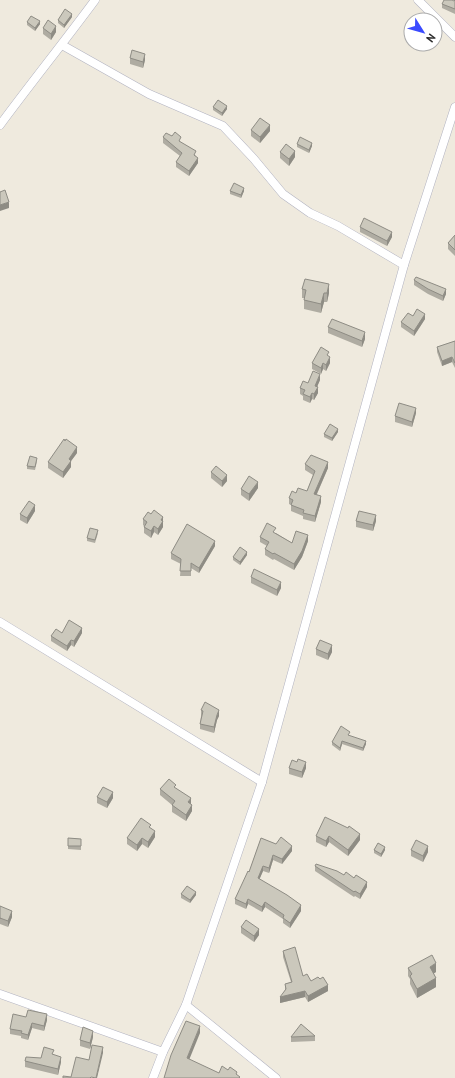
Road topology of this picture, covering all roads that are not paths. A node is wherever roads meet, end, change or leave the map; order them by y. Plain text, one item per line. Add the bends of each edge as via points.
1 (95, 0) edge
2 (418, 0) edge
3 (455, 37) edge
4 (62, 45) junction
5 (455, 107) edge
6 (0, 125) edge
7 (404, 265) junction
8 (0, 622) edge
9 (262, 782) junction
10 (0, 994) edge
11 (186, 1005) junction
12 (163, 1052) junction
13 (153, 1078) edge
14 (276, 1078) edge

1 - 4 street
2 - 3 street
4 - 6 street
4 - 7 street via 149,94 223,126 283,194 310,213 338,226
5 - 7 street
7 - 9 street
8 - 9 street
9 - 11 street
10 - 12 street
11 - 12 street
11 - 14 street
12 - 13 street

